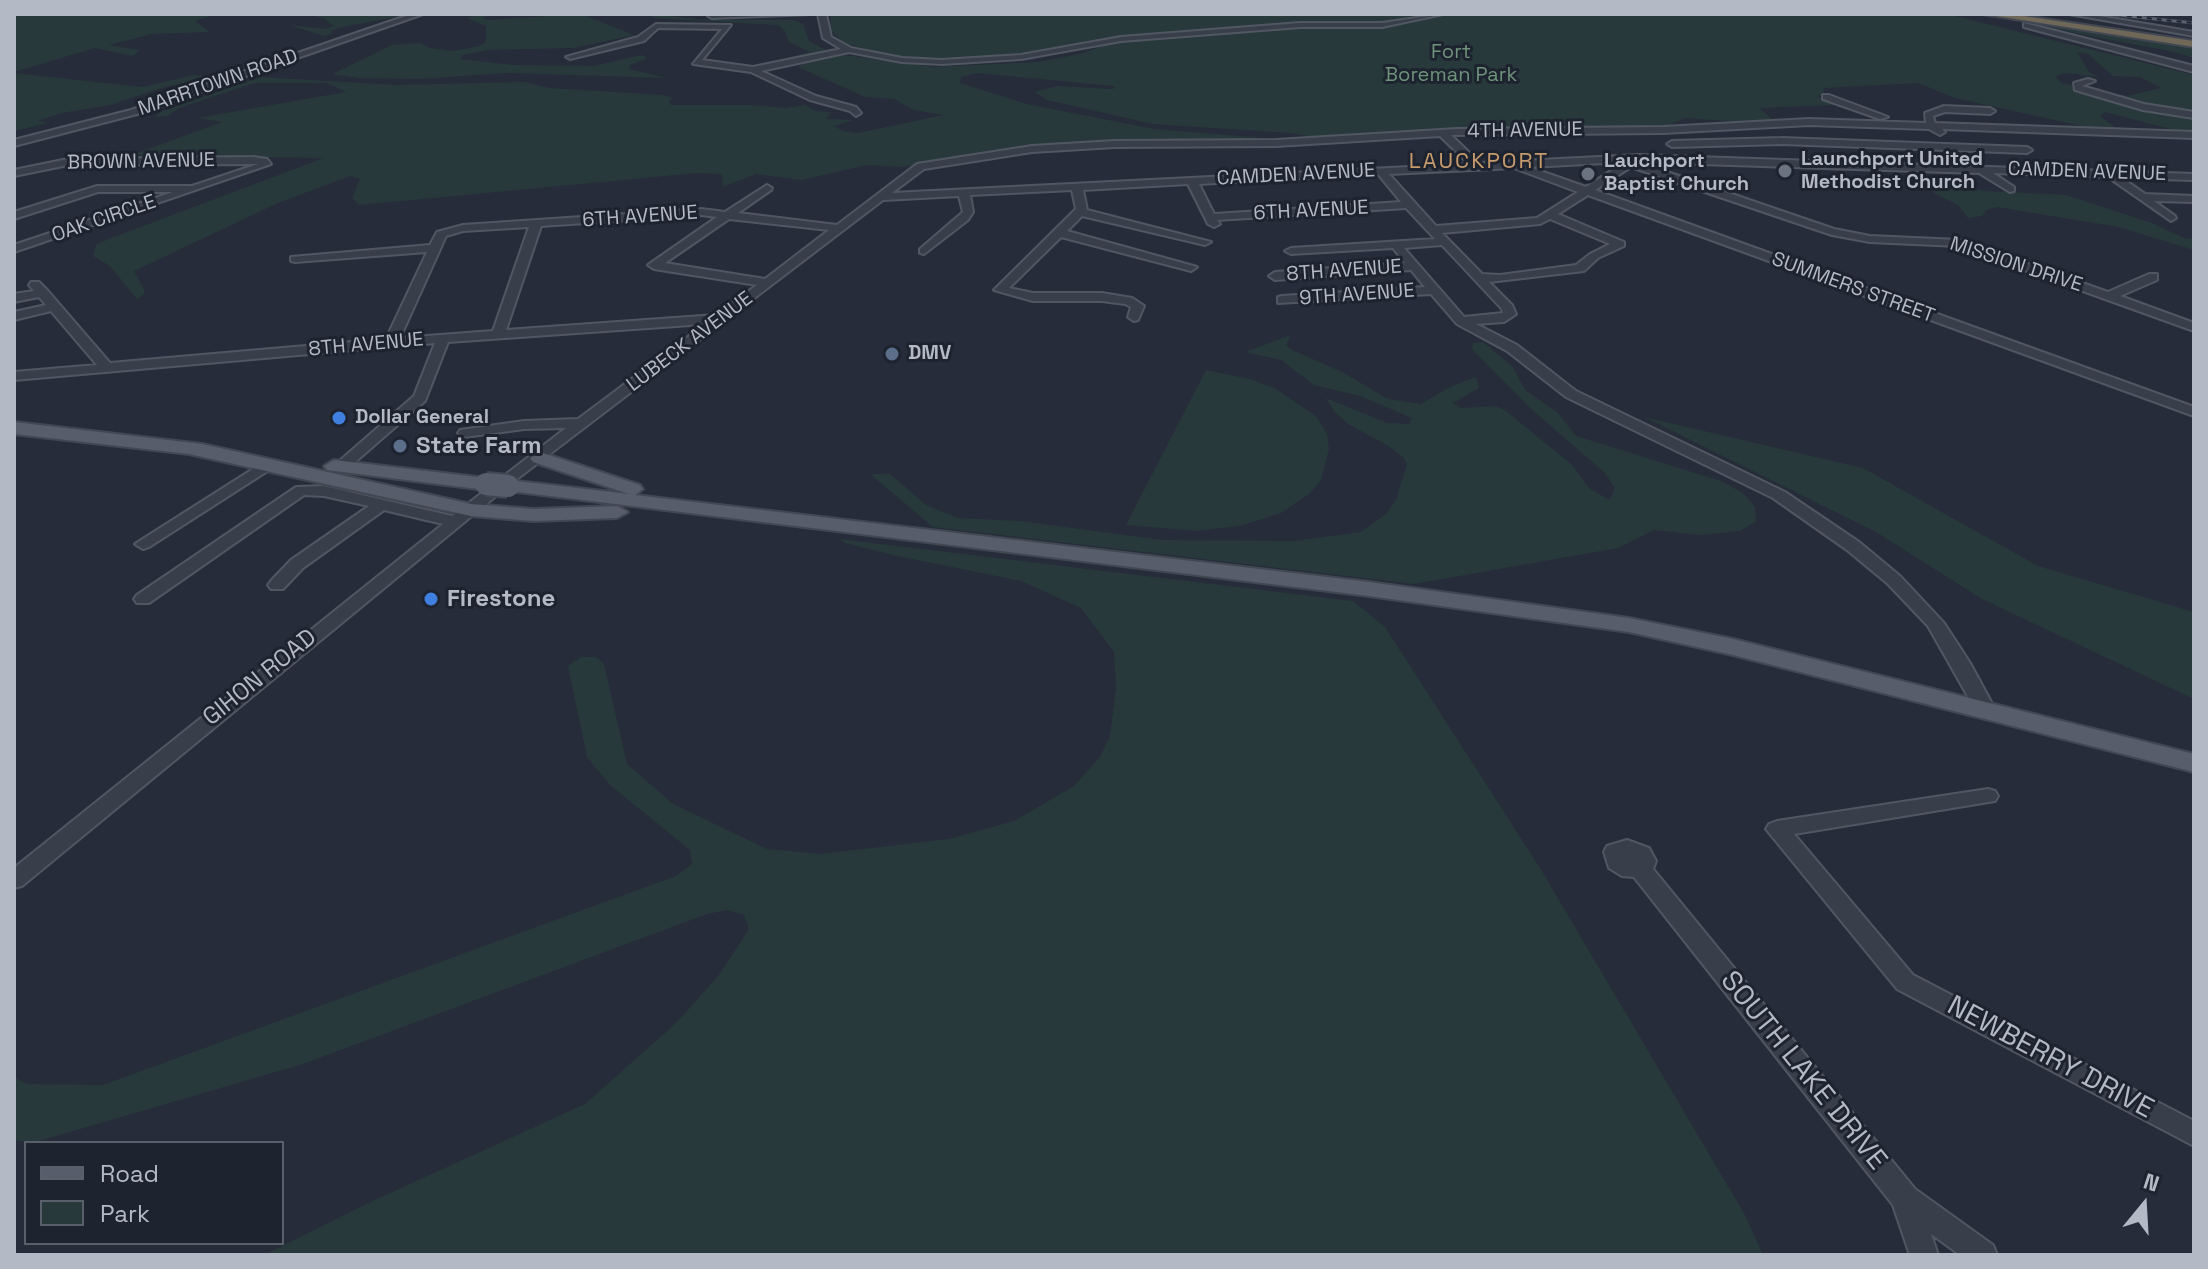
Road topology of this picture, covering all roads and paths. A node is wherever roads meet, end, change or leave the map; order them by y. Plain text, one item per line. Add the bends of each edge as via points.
1 (419, 14) edge
2 (807, 14) edge
3 (822, 14) edge
4 (1448, 14) edge
5 (1988, 14) edge
6 (2008, 14) edge
7 (2073, 14) edge
8 (698, 15) edge
9 (1437, 16) edge
10 (2027, 25) dead end
11 (2194, 39) edge
12 (849, 50) junction
13 (570, 57) dead end
14 (2194, 69) edge
15 (753, 70) junction
16 (2091, 81) dead end
17 (1826, 97) dead end
18 (1990, 111) dead end
19 (856, 113) dead end
20 (2129, 114) dead end
21 (2194, 117) edge
22 (1812, 122) junction
23 (1905, 125) junction
24 (1932, 127) junction
25 (1663, 130) junction
26 (1443, 133) junction
27 (2172, 135) junction
28 (2194, 135) edge
29 (14, 143) edge
30 (1832, 143) junction
31 (1672, 144) junction
32 (1956, 147) junction
33 (2194, 149) edge
34 (2027, 150) dead end
35 (1682, 158) junction
36 (1634, 160) junction
37 (266, 164) joint
38 (1511, 164) junction
39 (1294, 165) dead end
40 (1477, 166) junction
41 (1979, 168) junction
42 (1381, 171) junction
43 (14, 173) edge
44 (2109, 173) junction
45 (1301, 175) junction
46 (2194, 177) edge
47 (1192, 181) junction
48 (1077, 187) junction
49 (767, 188) dead end
50 (193, 189) junction
51 (2010, 189) dead end
52 (1585, 191) junction
53 (964, 193) junction
54 (2141, 197) junction
55 (2194, 199) edge
56 (874, 200) junction
57 (1409, 205) junction
58 (1080, 212) junction
59 (726, 215) junction
60 (1550, 215) junction
61 (14, 216) edge
62 (2171, 218) dead end
63 (536, 224) junction
64 (838, 228) junction
65 (1433, 230) junction
66 (1060, 233) junction
67 (1205, 242) dead end
68 (1443, 242) junction
69 (1396, 245) junction
70 (433, 248) junction
71 (14, 249) edge
72 (924, 251) dead end
73 (1291, 251) dead end
74 (295, 259) dead end
75 (1412, 266) junction
76 (1191, 267) dead end
77 (1275, 276) dead end
78 (1478, 277) junction
79 (2153, 277) dead end
80 (768, 283) junction
81 (1432, 290) junction
82 (2110, 296) junction
83 (14, 298) edge
84 (1282, 300) dead end
85 (53, 307) junction
86 (14, 316) edge
87 (1134, 317) dead end
88 (718, 319) junction
89 (1461, 321) junction
90 (2194, 327) edge
91 (498, 335) junction
92 (443, 338) junction
93 (391, 343) junction
94 (107, 368) junction
95 (14, 376) edge
96 (2194, 412) edge
97 (585, 423) junction
98 (14, 428) edge
99 (465, 433) dead end
100 (187, 448) junction
101 (540, 458) junction
102 (264, 467) junction
103 (341, 467) junction
104 (508, 483) junction
105 (382, 504) junction
106 (464, 516) junction
107 (788, 520) junction
108 (143, 544) dead end
109 (277, 585) dead end
110 (143, 599) dead end
111 (1986, 711) junction
112 (2194, 763) edge
113 (1988, 796) dead end
114 (1640, 869) dead end
115 (14, 880) edge
116 (2194, 1134) edge
117 (1905, 1198) junction
118 (1924, 1255) edge
119 (1983, 1255) edge

1 - 29 street, MARRTOWN ROAD via 134,112
2 - 8 street
3 - 12 street via 827,38
4 - 9 street
5 - 11 highway
6 - 11 highway
7 - 11 street
9 - 12 street via 1382,25 1088,44 961,62 902,60
10 - 14 street
12 - 15 street
13 - 15 street via 641,39 656,26 728,27 696,62
15 - 19 street
16 - 21 street via 2078,88
17 - 23 street
18 - 24 street via 1944,109 1928,115
20 - 21 street
22 - 23 street, 4TH AVENUE
22 - 25 street, 4TH AVENUE
22 - 30 street
23 - 24 street, 4TH AVENUE
24 - 27 street, 4TH AVENUE
24 - 32 street
25 - 26 street, 4TH AVENUE
25 - 31 street
26 - 40 street
26 - 56 street, 4TH AVENUE via 1282,148 1115,144 1032,149 921,166
27 - 28 street, 4TH AVENUE
27 - 33 street
30 - 31 street
30 - 32 street
31 - 35 street
32 - 34 street
32 - 41 street
35 - 36 street, CAMDEN AVENUE
35 - 41 street, CAMDEN AVENUE
36 - 38 street, CAMDEN AVENUE
36 - 52 street
36 - 82 street, MISSION DRIVE via 1832,232 1959,243
37 - 43 street, BROWN AVENUE via 68,162
37 - 50 street, OAK CIRCLE
38 - 40 street, CAMDEN AVENUE
38 - 52 street, SUMMERS STREET
39 - 45 street
40 - 42 street, CAMDEN AVENUE
41 - 44 street, CAMDEN AVENUE
41 - 51 street
42 - 45 street, CAMDEN AVENUE
42 - 57 street
44 - 46 street, CAMDEN AVENUE
44 - 54 street
45 - 47 street, CAMDEN AVENUE
47 - 48 street, CAMDEN AVENUE
47 - 57 street, 6TH AVENUE via 1213,220
48 - 53 street, CAMDEN AVENUE
48 - 58 street
49 - 59 street
50 - 61 street, OAK CIRCLE via 97,189
50 - 71 street, OAK CIRCLE
52 - 60 street
52 - 96 street, SUMMERS STREET
53 - 56 street, CAMDEN AVENUE
53 - 72 street via 964,218
54 - 55 street
54 - 62 street
56 - 64 street, LUBECK AVENUE
57 - 65 street
58 - 66 street
58 - 67 street
59 - 63 street, 6TH AVENUE via 701,212
59 - 64 street, 6TH AVENUE
59 - 80 street via 654,265
60 - 65 street via 1526,225
60 - 78 street via 1620,244 1580,268
63 - 70 street, 6TH AVENUE via 463,228 441,234
63 - 91 street
64 - 80 street, LUBECK AVENUE
65 - 68 street
66 - 76 street
66 - 87 street via 1000,290 1033,297 1128,301 1138,306
68 - 69 street
68 - 78 street
69 - 73 street
69 - 75 street
70 - 74 street
70 - 93 street
75 - 77 street, 8TH AVENUE
75 - 81 street
78 - 89 street via 1510,314
79 - 82 street
80 - 88 street, LUBECK AVENUE
81 - 84 street, 9TH AVENUE
81 - 89 street
82 - 90 street, MISSION DRIVE
83 - 85 street via 39,289
85 - 86 street
85 - 94 street
88 - 91 street, 8TH AVENUE
88 - 97 street, LUBECK AVENUE
89 - 111 street via 1512,348 1571,394 1814,517 1894,580 1935,623
91 - 92 street, 8TH AVENUE
92 - 93 street, 8TH AVENUE
92 - 103 street via 420,398
93 - 94 street, 8TH AVENUE
94 - 95 street, 8TH AVENUE
97 - 99 street
97 - 101 street, LUBECK AVENUE
98 - 100 main road
100 - 102 main road
100 - 103 main road
101 - 104 street, LUBECK AVENUE
101 - 107 main road via 627,488
102 - 106 main road
102 - 108 street
103 - 104 main road, bridge
104 - 106 street, GIHON ROAD
104 - 107 main road
105 - 106 street
105 - 109 street via 297,564
105 - 110 street via 301,490
106 - 107 main road via 653,511
106 - 115 street, GIHON ROAD
107 - 111 main road via 1629,625
111 - 112 main road
113 - 116 street, NEWBERRY DRIVE via 1777,829 1905,982
114 - 117 street, SOUTH LAKE DRIVE
117 - 118 street
117 - 119 street, SOUTH LAKE DRIVE

